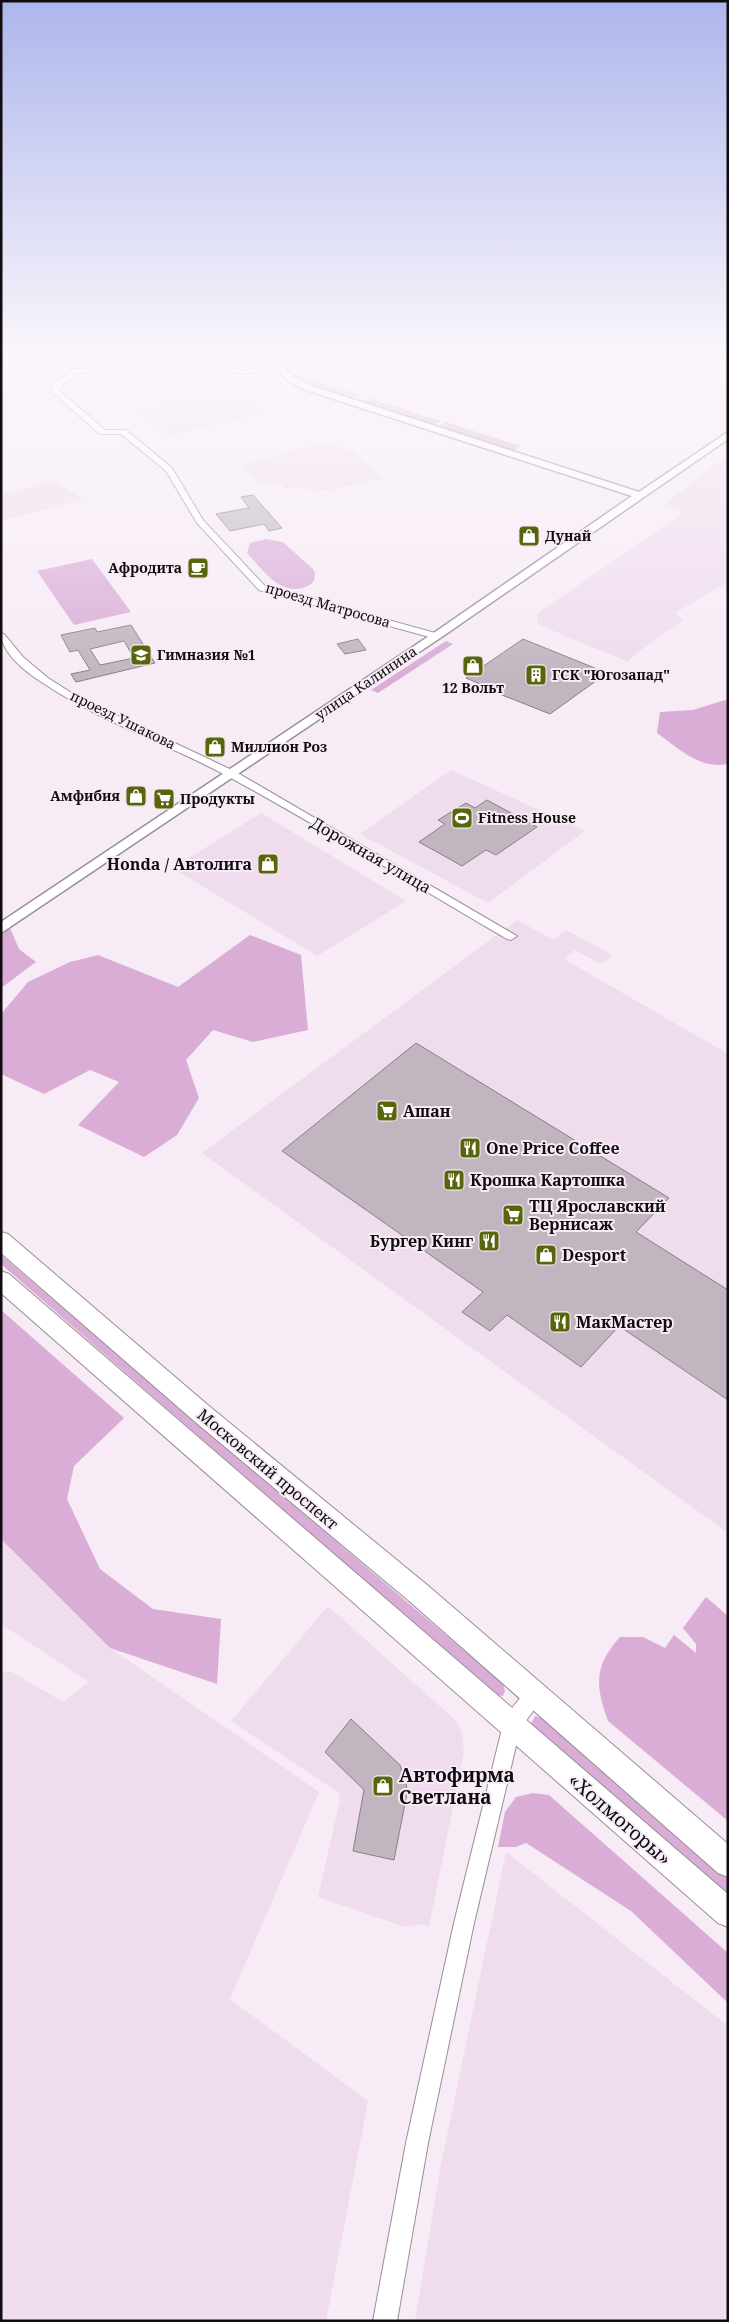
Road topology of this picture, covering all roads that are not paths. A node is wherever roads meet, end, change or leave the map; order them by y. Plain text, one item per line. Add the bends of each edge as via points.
1 (161, 463) edge
2 (541, 463) edge
3 (687, 463) edge
4 (641, 496) junction
5 (1, 636) edge
6 (436, 636) junction
7 (231, 773) junction
8 (1, 929) edge
9 (511, 936) dead end
10 (1, 1240) edge
11 (1, 1280) edge
12 (535, 1696) junction
13 (512, 1725) junction
14 (728, 1863) edge
15 (728, 1914) edge
16 (385, 2321) edge

1 - 6 street, проезд Матросова via 169,470 200,521 262,588
2 - 4 main road
3 - 4 main road, улица Калинина
4 - 6 main road, улица Калинина
5 - 7 street, проезд Ушакова via 31,670 79,702
6 - 7 main road, улица Калинина
7 - 8 main road, улица Калинина
7 - 9 street, Дорожная улица
10 - 12 highway, Московский проспект
11 - 13 highway, Московский проспект
12 - 13 street
12 - 14 highway
13 - 15 highway, «Холмогоры»
13 - 16 street via 460,1942 417,2143

